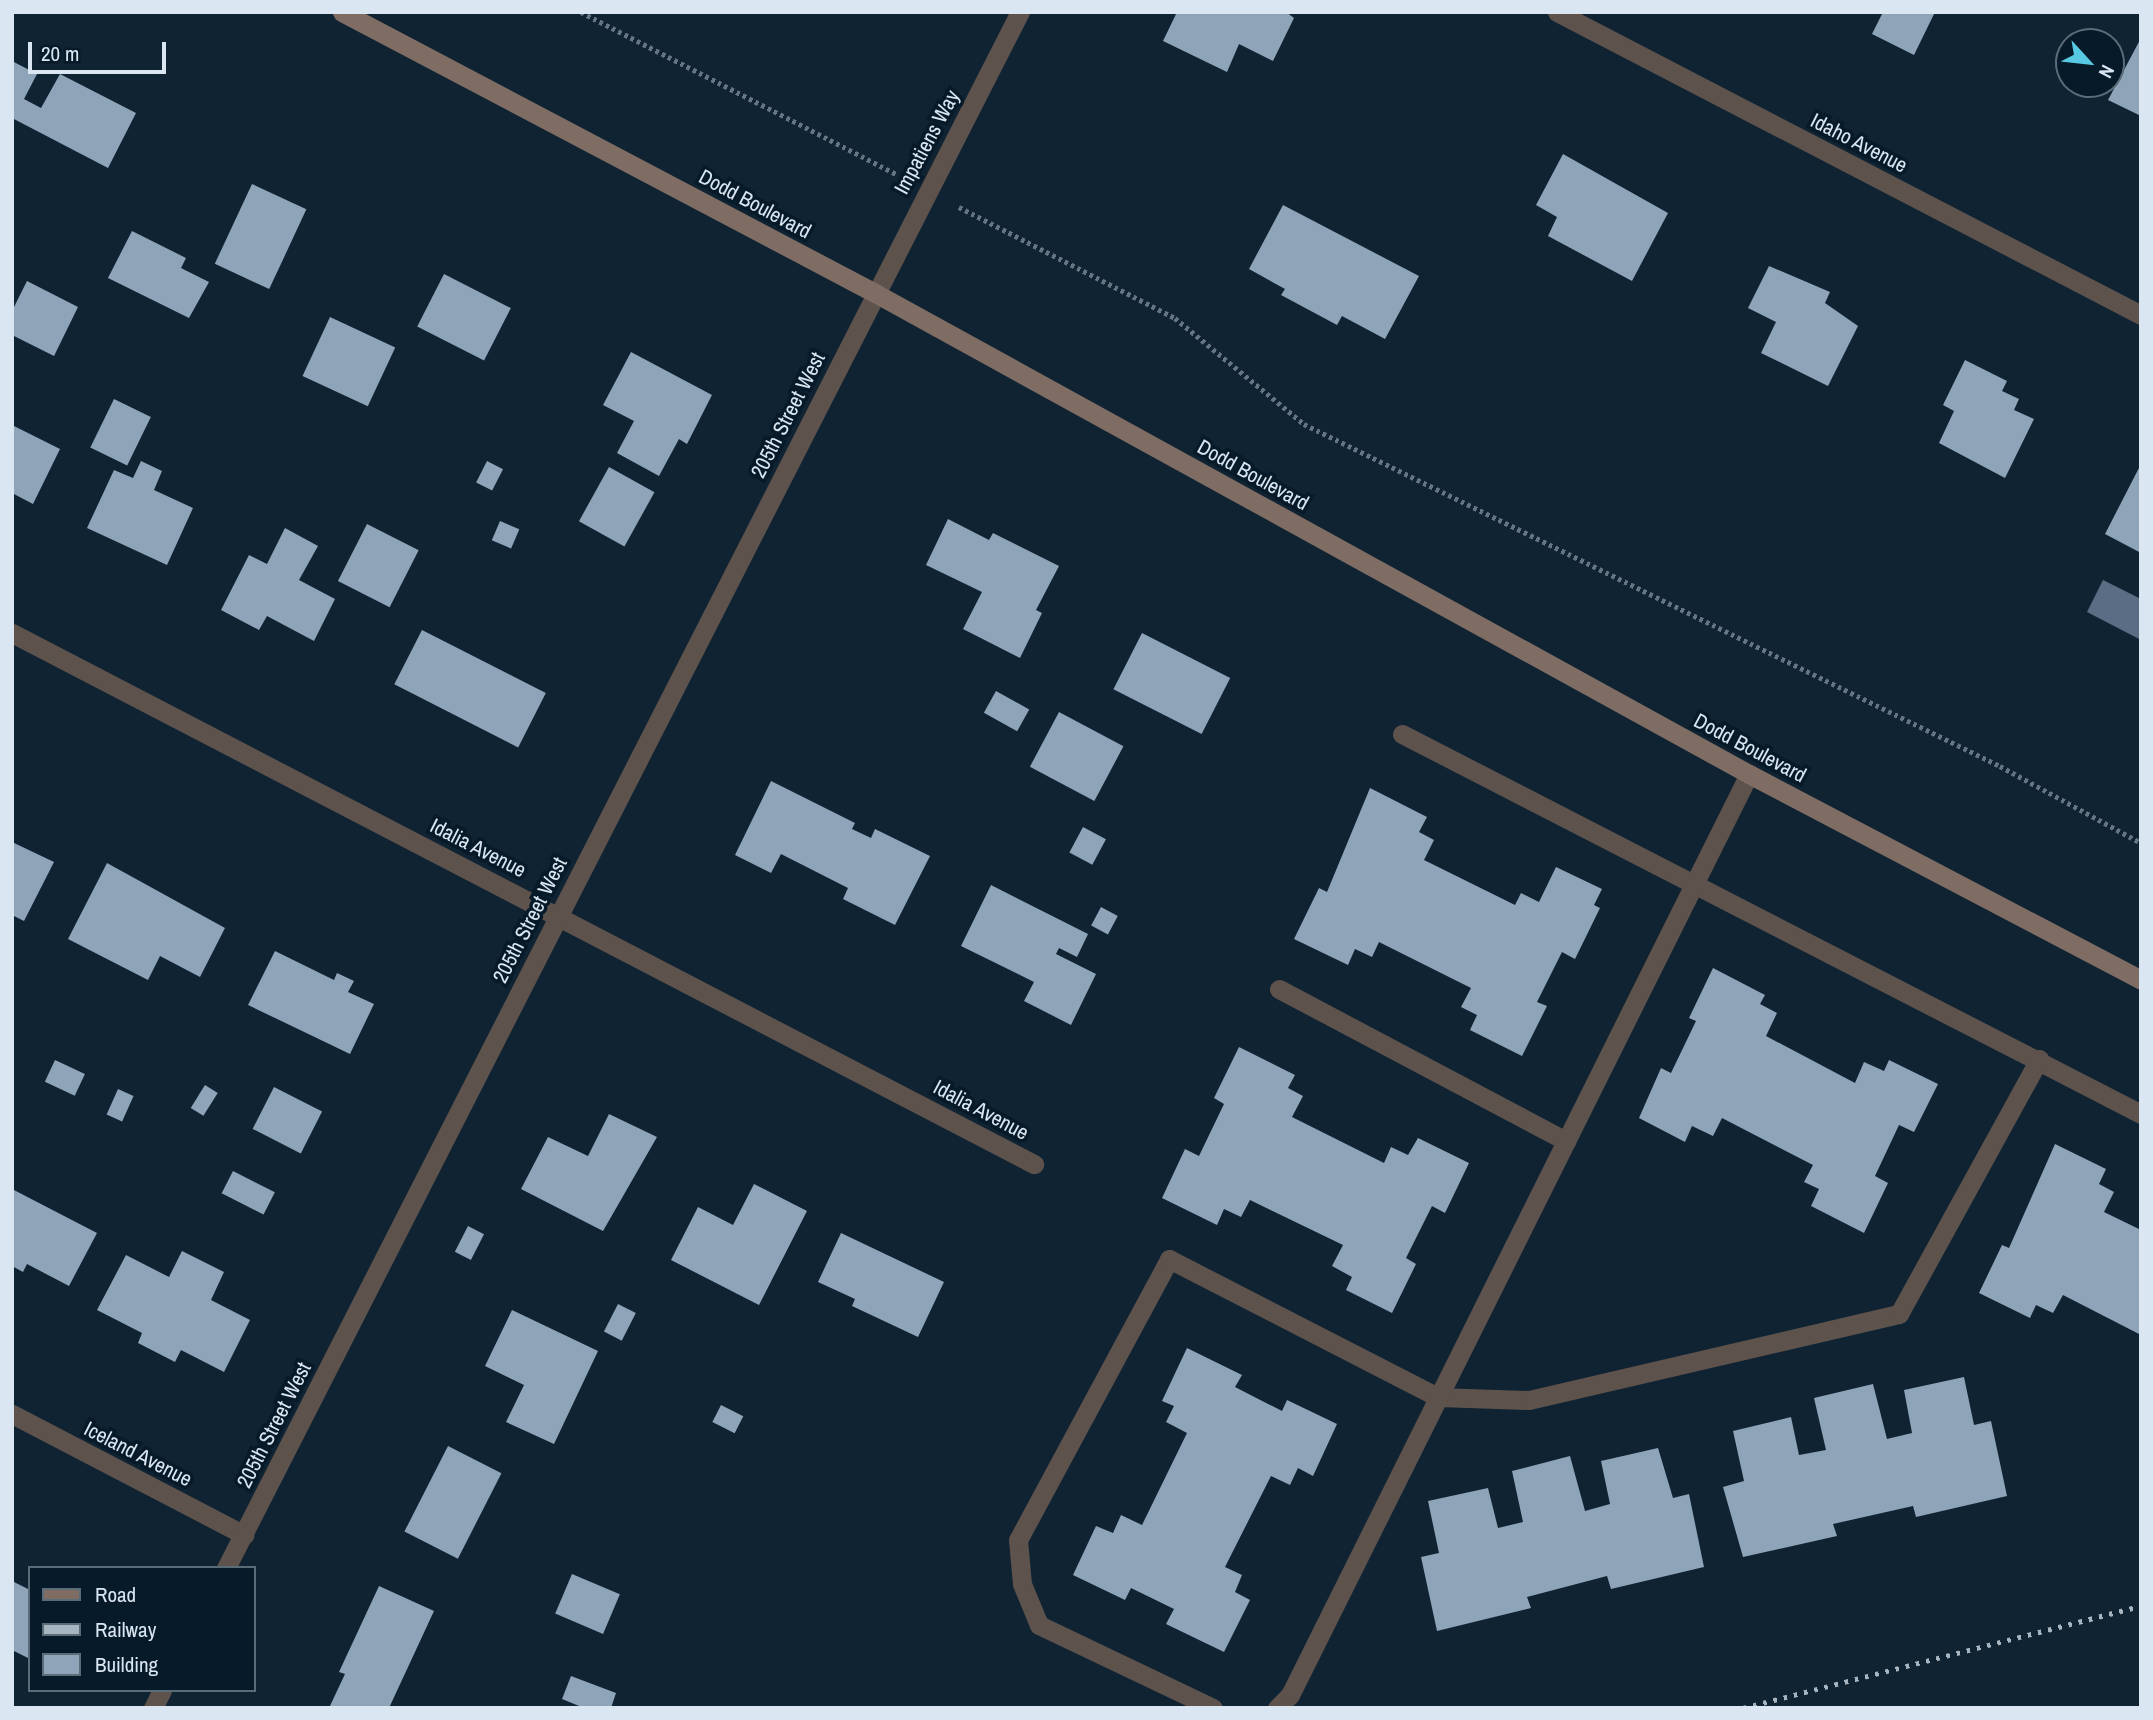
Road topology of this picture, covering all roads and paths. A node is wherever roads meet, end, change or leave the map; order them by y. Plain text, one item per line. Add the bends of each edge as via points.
1 (342, 12) edge
2 (581, 12) edge
3 (1020, 12) edge
4 (1557, 12) edge
5 (927, 190) junction
6 (875, 293) junction
7 (2141, 315) edge
8 (12, 634) edge
9 (1402, 734) dead end
10 (1749, 774) junction
11 (2141, 843) edge
12 (1693, 886) junction
13 (558, 915) junction
14 (2141, 980) edge
15 (1279, 989) dead end
16 (2039, 1059) junction
17 (2141, 1114) edge
18 (1566, 1141) junction
19 (1034, 1164) dead end
20 (1438, 1396) junction
21 (12, 1414) edge
22 (244, 1535) junction
23 (227, 1566) edge
24 (161, 1692) edge
25 (153, 1708) edge
26 (1213, 1708) edge
27 (1277, 1708) edge

1 - 6 main road, Dodd Boulevard
2 - 5 path
3 - 5 street, Impatiens Way
4 - 7 street, Idaho Avenue
5 - 6 street, Impatiens Way
5 - 11 path via 1175,318 1304,424 2000,766
6 - 10 main road, Dodd Boulevard
6 - 13 street, 205th Street West
8 - 13 street, Idalia Avenue
9 - 12 street
10 - 12 street
10 - 14 main road, Dodd Boulevard
12 - 16 street
12 - 18 street
13 - 19 street, Idalia Avenue
13 - 22 street, 205th Street West
15 - 18 street
16 - 17 street
16 - 20 street via 1899,1314 1529,1400
18 - 20 street
20 - 26 street via 1169,1259 1018,1540 1019,1551 1023,1584 1039,1625
20 - 27 street via 1290,1695
21 - 22 street, Iceland Avenue
22 - 23 street, 205th Street West
24 - 25 street

